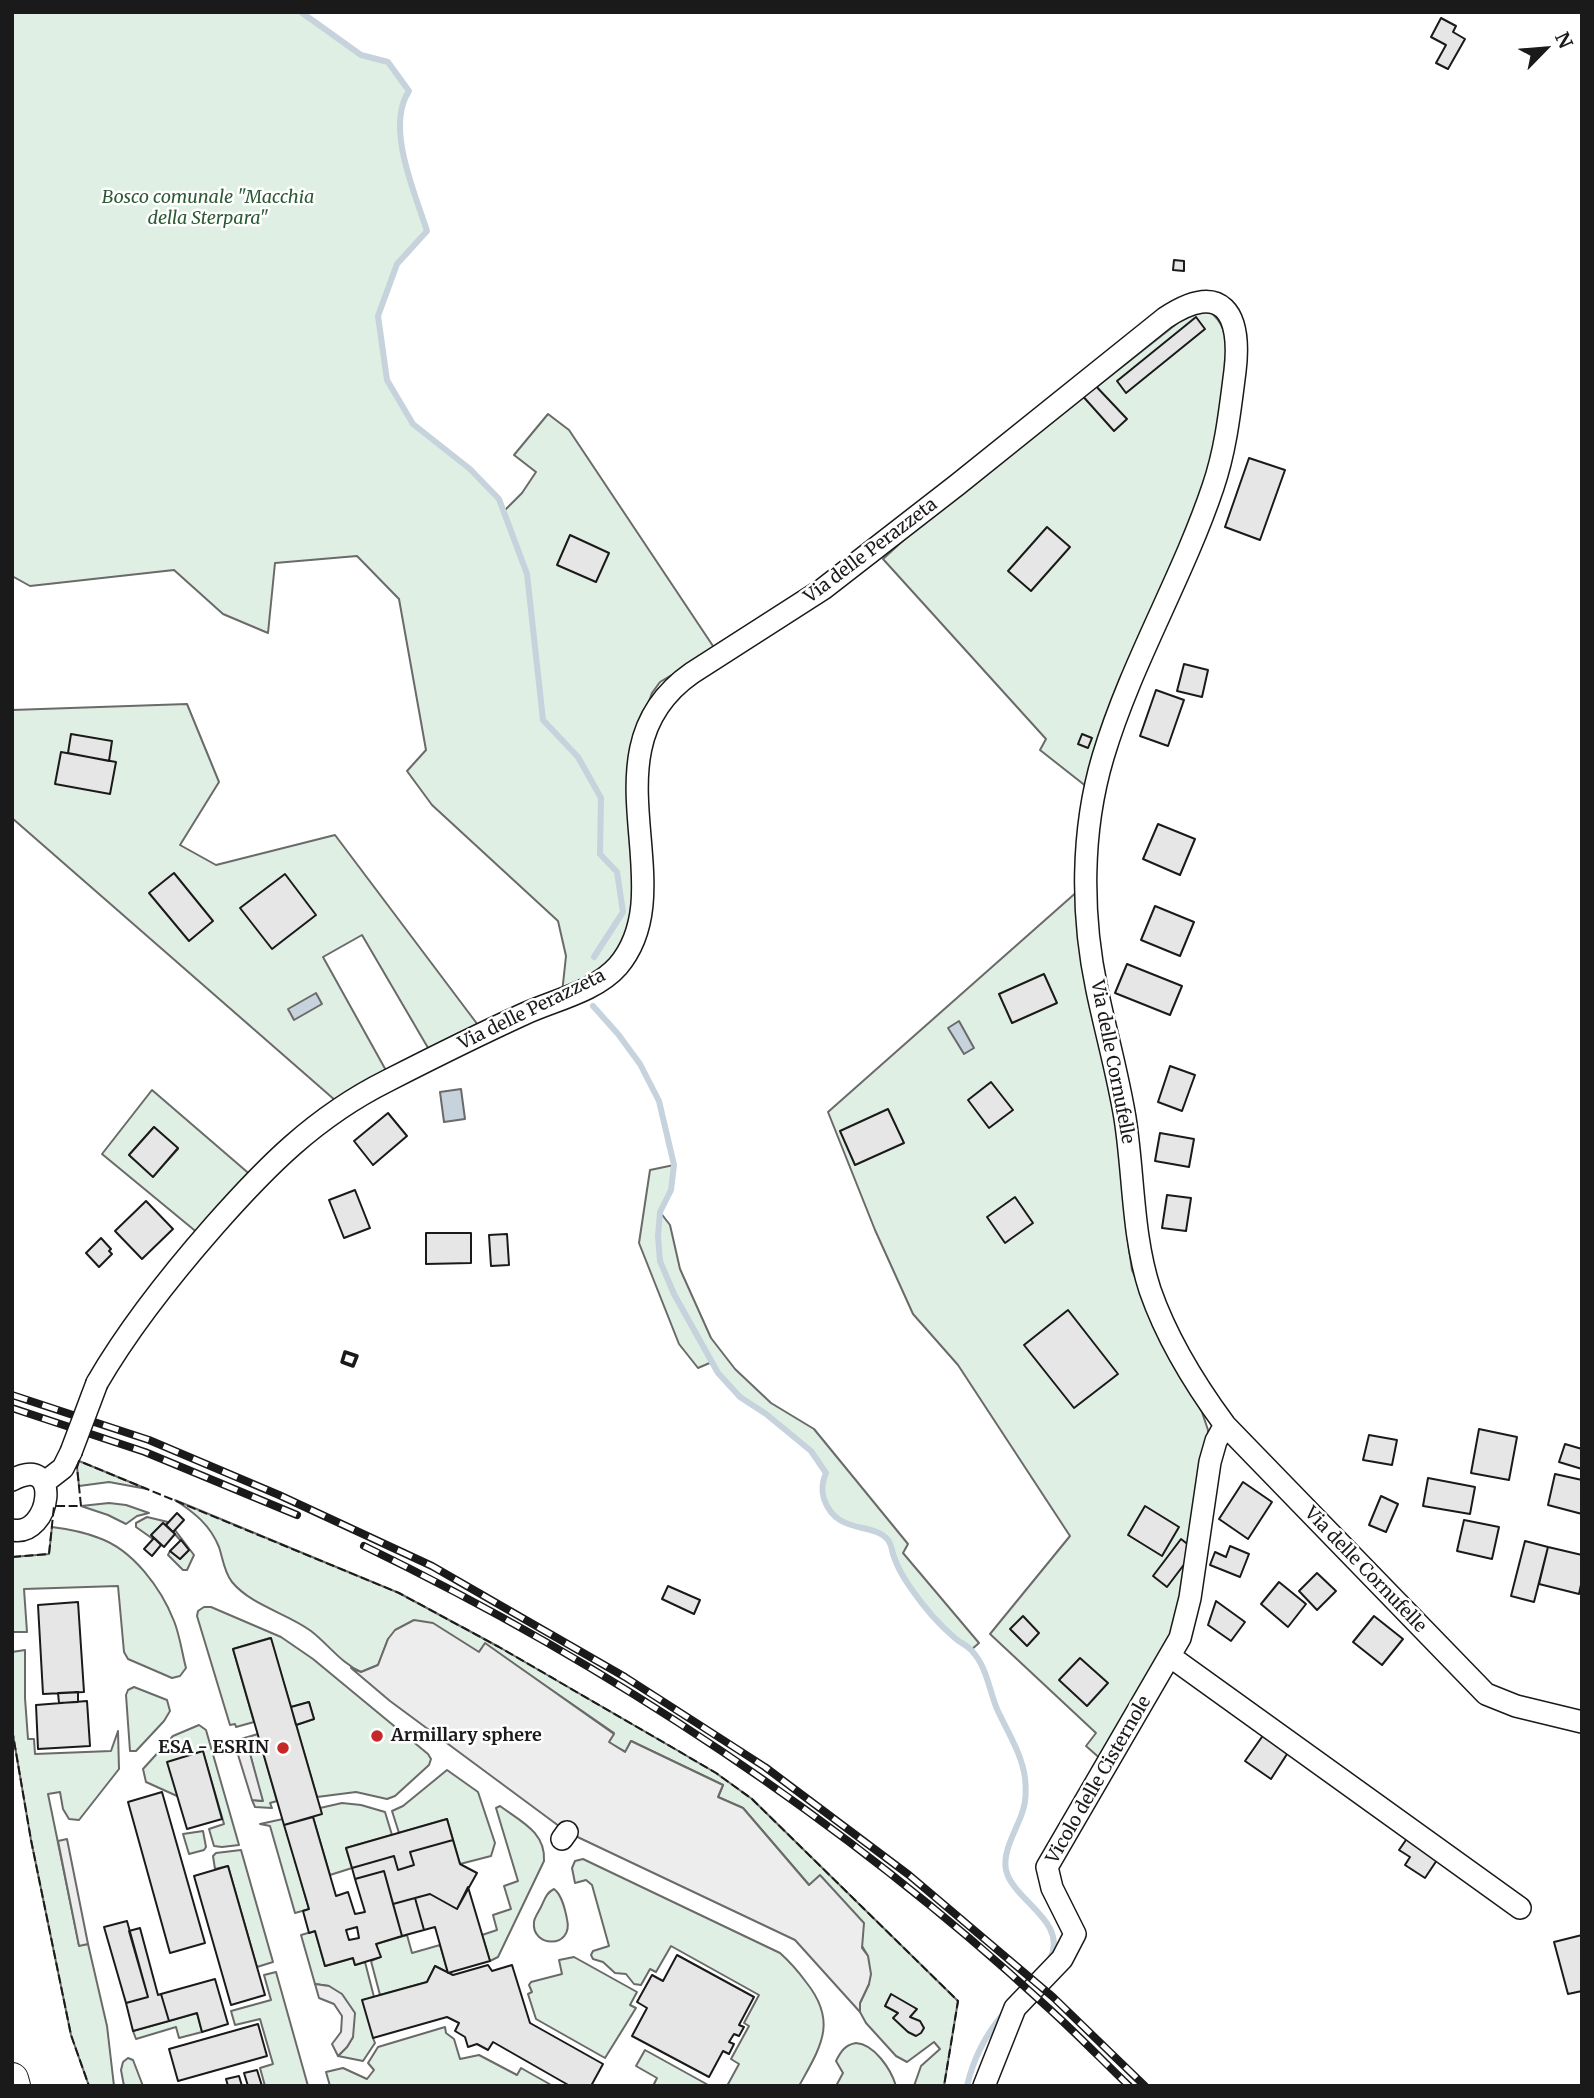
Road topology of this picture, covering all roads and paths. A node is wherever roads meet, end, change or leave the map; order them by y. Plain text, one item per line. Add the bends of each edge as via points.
1 (1155, 325) joint
2 (1225, 1425) junction
3 (12, 1480) edge
4 (45, 1482) junction
5 (12, 1530) edge
6 (1171, 1657) junction
7 (1582, 1722) edge
8 (1520, 1908) dead end
9 (12, 2079) edge
10 (14, 2086) edge
11 (984, 2086) edge

1 - 2 street, Via delle Cornufelle via 1198,301 1223,309 1233,323 1237,341 1230,409 1211,493 1134,671 1103,757 1089,829 1087,905 1097,989 1121,1094 1146,1276 1179,1354
1 - 4 street, Via delle Perazzeta, bridge via 823,589 673,688 652,719 641,754 636,795 642,900 635,934 616,968 588,987 374,1088 303,1135 188,1255 140,1318 97,1382 64,1468
2 - 6 street, Vicolo delle Cisternole via 1211,1454 1186,1618
2 - 7 street, Via delle Cornufelle via 1486,1694
3 - 4 street via 29,1475
4 - 5 street via 47,1496 36,1522
6 - 8 street
6 - 11 street, Vicolo delle Cisternole via 1047,1867 1075,1934 1062,1959 1015,2008
9 - 10 highway

